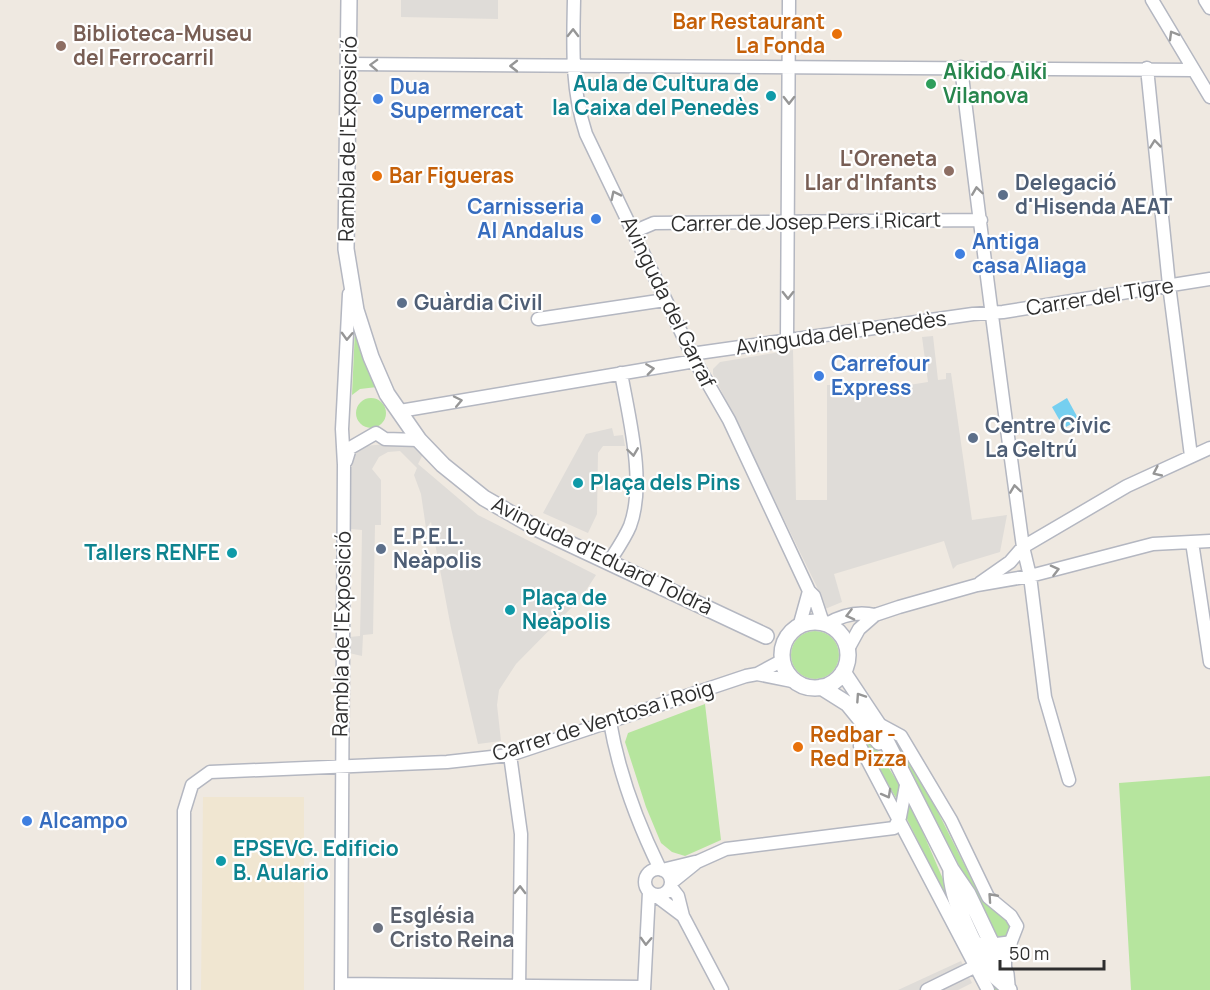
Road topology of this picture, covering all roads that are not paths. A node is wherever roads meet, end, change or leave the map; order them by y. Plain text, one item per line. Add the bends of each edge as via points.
1 (349, 0) edge
2 (574, 0) edge
3 (789, 0) edge
4 (1152, 0) edge
5 (1205, 0) edge
6 (1210, 8) edge
7 (348, 64) junction
8 (573, 66) junction
9 (789, 67) junction
10 (961, 67) junction
11 (1147, 68) junction
12 (1193, 70) junction
13 (1210, 97) edge
14 (981, 220) junction
15 (788, 223) junction
16 (633, 232) junction
17 (349, 278) junction
18 (1210, 279) edge
19 (1169, 285) junction
20 (665, 300) junction
21 (990, 312) junction
22 (538, 319) dead end
23 (787, 340) junction
24 (693, 357) junction
25 (621, 373) junction
26 (400, 411) junction
27 (419, 440) junction
28 (1210, 448) edge
29 (1191, 456) junction
30 (344, 465) junction
31 (1210, 541) edge
32 (1192, 542) junction
33 (1023, 547) junction
34 (609, 562) junction
35 (1030, 576) junction
36 (977, 585) junction
37 (809, 591) junction
38 (875, 615) junction
39 (825, 623) junction
40 (795, 629) junction
41 (766, 636) junction
42 (848, 650) junction
43 (783, 656) junction
44 (1210, 662) edge
45 (843, 672) junction
46 (757, 674) junction
47 (797, 682) junction
48 (821, 687) junction
49 (610, 722) junction
50 (870, 722) junction
51 (510, 755) junction
52 (341, 765) junction
53 (907, 780) junction
54 (1069, 780) dead end
55 (900, 817) junction
56 (646, 843) junction
57 (697, 862) junction
58 (951, 869) junction
59 (661, 870) junction
60 (646, 875) junction
61 (671, 885) junction
62 (652, 894) junction
63 (683, 916) junction
64 (971, 933) junction
65 (1009, 944) junction
66 (992, 946) junction
67 (976, 966) junction
68 (1007, 983) edge
69 (341, 987) edge
70 (519, 988) edge
71 (644, 988) edge
72 (184, 990) edge
73 (722, 990) edge
74 (927, 990) edge
75 (988, 990) edge

1 - 7 street, Rambla de l'Exposició
8 -> 2 street, Avinguda del Garraf
3 - 9 street
12 -> 4 street
5 - 6 street
8 -> 7 street
7 - 17 street, Rambla de l'Exposició
8 - 9 street
16 -> 8 street, Avinguda del Garraf via 586,134 576,104
9 - 10 street
9 -> 15 street
10 - 11 street
14 -> 10 street
11 - 12 street
19 -> 11 street
12 - 13 street
14 - 15 street, Carrer de Josep Pers i Ricart
14 - 21 street
15 - 16 street, Carrer de Josep Pers i Ricart via 654,223
15 -> 23 street
16 - 20 street, Avinguda del Garraf
17 - 26 street, Rambla de l'Exposició via 371,357
17 -> 30 street, Rambla de l'Exposició
18 - 19 street, Carrer del Tigre
19 - 21 street, Carrer del Tigre
19 - 29 street
20 - 22 street
20 - 24 street, Avinguda del Garraf
21 - 23 street, Avinguda del Penedès
33 -> 21 street
23 - 24 street, Avinguda del Penedès
25 -> 24 street, Avinguda del Penedès
24 - 37 street, Avinguda del Garraf via 729,420
26 -> 25 street, Avinguda del Penedès
25 -> 34 street via 636,499 629,526
26 - 27 street, Avinguda d'Eduard Toldrà
27 - 30 street via 385,439 376,433 350,448
27 - 34 street, Avinguda d'Eduard Toldrà via 484,498
28 - 29 street
29 -> 33 street via 1127,486
30 - 52 street, Rambla de l'Exposició
31 - 32 street
35 -> 32 street via 1153,544
32 - 44 street
33 - 35 street
33 - 36 street via 1010,562
34 - 41 street, Avinguda d'Eduard Toldrà
35 - 36 street
35 - 54 street via 1045,697
36 - 38 street
37 - 39 street, Avinguda del Garraf
37 - 40 street
38 -> 39 street via 862,612
38 - 42 street via 859,629
39 - 40 street via 806,623
39 - 42 street via 841,634
40 - 41 street
40 - 43 street
41 - 43 street, Avinguda d'Eduard Toldrà
42 - 45 street
43 - 46 street, Carrer de Ventosa i Roig
43 - 47 street via 790,676
45 - 48 street
50 -> 45 street
46 - 47 street, Carrer de Ventosa i Roig
46 - 49 street, Carrer de Ventosa i Roig
47 - 48 street
48 - 50 street
49 - 51 street, Carrer de Ventosa i Roig
49 - 56 street via 616,756
50 - 53 street
50 -> 55 street via 860,746
65 -> 50 street via 1017,927 1011,916 988,897 951,820 901,736
51 - 52 street, Carrer de Ventosa i Roig via 447,762
70 -> 51 street via 521,834
52 - 69 street, Rambla de l'Exposició
52 - 72 street, Carrer de Ventosa i Roig via 210,772 192,785 184,811
53 - 55 street
53 - 58 street
55 - 57 street via 894,828 749,844
55 - 67 street
56 - 59 street
56 - 60 street
57 - 59 street
57 - 61 street
58 - 64 street via 950,885
58 - 66 street via 968,894
59 - 60 street
59 - 61 street via 668,874
60 - 62 street via 644,884
61 - 62 street via 666,892
61 - 63 street
62 - 63 street
62 -> 71 street
63 - 73 street
64 - 66 street via 985,947
64 - 68 street via 993,974
65 - 66 street
65 - 68 street via 1005,957
66 - 68 street
67 - 74 street
67 - 75 street
69 - 70 street
70 - 71 street

